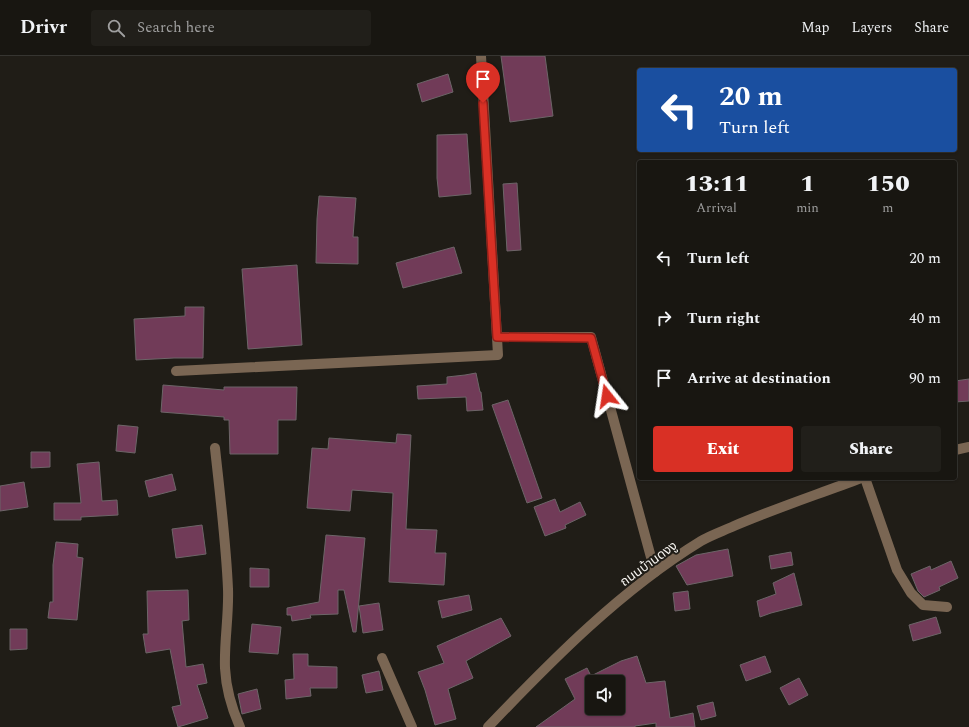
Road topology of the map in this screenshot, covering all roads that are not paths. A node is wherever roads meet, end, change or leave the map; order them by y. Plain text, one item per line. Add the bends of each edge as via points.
1 (481, 56) edge
2 (497, 337) junction
3 (176, 371) dead end
4 (969, 447) edge
5 (215, 448) dead end
6 (957, 450) edge
7 (856, 480) edge
8 (866, 480) edge
9 (655, 572) junction
10 (947, 607) dead end
11 (382, 658) dead end
12 (240, 727) edge
13 (412, 727) edge
14 (488, 727) edge

1 - 2 street
2 - 3 street via 498,356
2 - 9 street via 591,338
4 - 6 street
5 - 12 street via 227,569 225,668 227,687
7 - 9 street, ถนนบ้านดงงู via 754,517 702,540
8 - 10 street via 897,570 911,593 923,605
9 - 14 street, ถนนบ้านดงงู via 617,602 530,682
11 - 13 street

